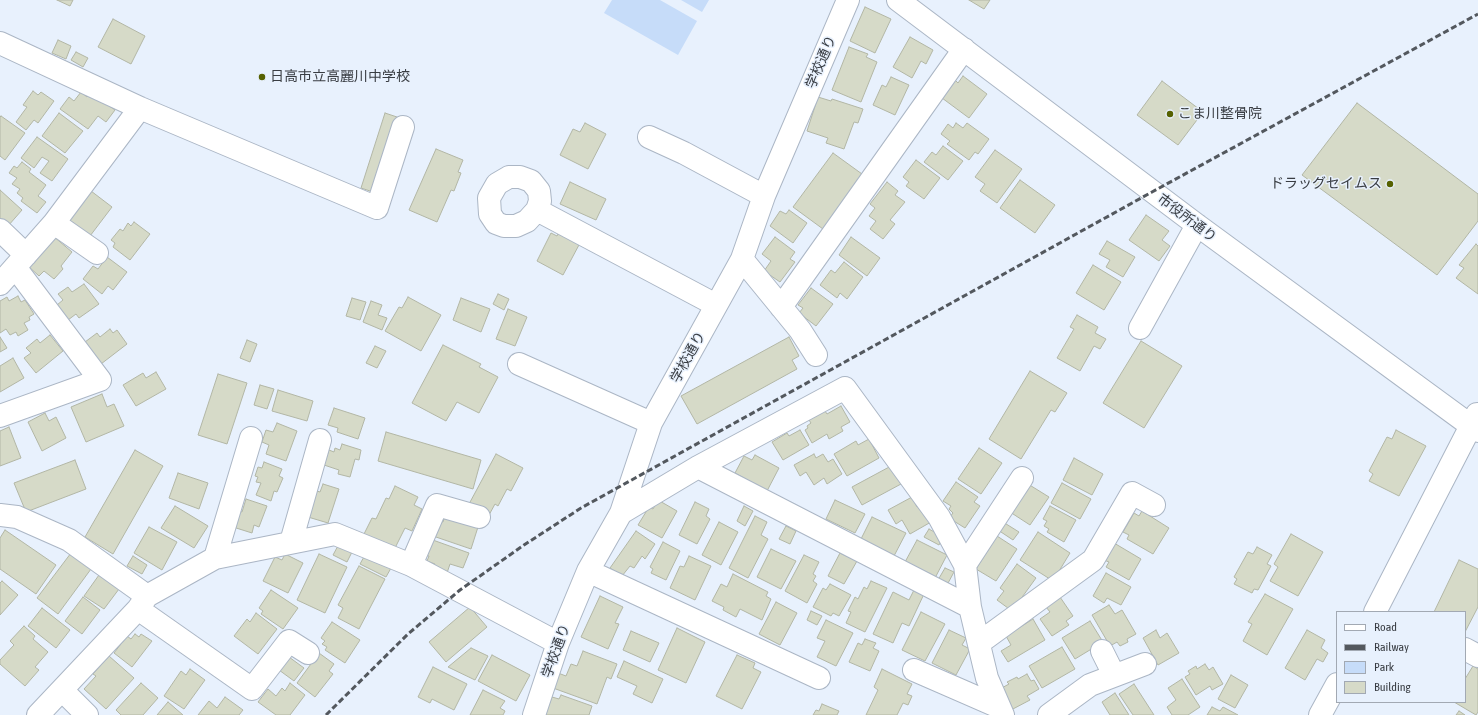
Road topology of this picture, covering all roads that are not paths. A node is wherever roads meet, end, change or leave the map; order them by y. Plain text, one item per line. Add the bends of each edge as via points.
1 (848, 0) edge
2 (898, 0) edge
3 (0, 43) edge
4 (964, 49) junction
5 (140, 108) junction
6 (403, 127) dead end
7 (649, 137) dead end
8 (764, 196) junction
9 (537, 210) dead end
10 (54, 223) junction
11 (1197, 225) junction
12 (0, 230) edge
13 (97, 253) dead end
14 (742, 259) junction
15 (20, 261) junction
16 (0, 284) edge
17 (716, 305) junction
18 (781, 307) junction
19 (1140, 328) dead end
20 (816, 355) dead end
21 (519, 364) dead end
22 (0, 416) edge
23 (651, 423) junction
24 (1476, 424) edge
25 (251, 438) dead end
26 (320, 440) dead end
27 (698, 467) junction
28 (1022, 478) dead end
29 (1154, 505) dead end
30 (621, 513) junction
31 (0, 515) edge
32 (479, 517) dead end
33 (291, 542) junction
34 (215, 558) junction
35 (411, 565) junction
36 (965, 565) junction
37 (588, 571) junction
38 (142, 602) junction
39 (970, 607) junction
40 (1384, 609) edge
41 (558, 643) junction
42 (979, 643) junction
43 (1466, 650) edge
44 (1102, 651) dead end
45 (308, 654) dead end
46 (1478, 656) edge
47 (1145, 664) dead end
48 (914, 670) dead end
49 (1114, 675) junction
50 (820, 678) dead end
51 (1336, 686) edge
52 (62, 690) junction
53 (1001, 711) edge
54 (38, 715) edge
55 (87, 715) edge
56 (534, 715) edge
57 (1049, 715) edge
58 (1320, 715) edge

1 - 8 street, 学校通り
2 - 4 street, 市役所通り
3 - 5 street
4 - 11 street, 市役所通り
4 - 18 street
5 - 6 street via 377,208
5 - 10 street
7 - 8 street
8 - 14 street, 学校通り
9 - 17 street
10 - 13 street
10 - 15 street
11 - 19 street
11 - 24 street, 市役所通り
12 - 15 street
14 - 17 street, 学校通り
14 - 18 street
15 - 16 street
15 - 22 street via 100,380
17 - 23 street, 学校通り
18 - 20 street
21 - 23 street
23 - 30 street, 学校通り
24 - 40 street
25 - 34 street
26 - 33 street
27 - 30 street
27 - 36 street via 844,388 938,517
27 - 39 street
28 - 36 street
29 - 42 street via 1132,493 1093,560
30 - 37 street, 学校通り
31 - 38 street via 17,516 69,540
32 - 35 street via 437,505
33 - 34 street
33 - 35 street via 336,534
34 - 38 street
35 - 41 street
36 - 39 street
37 - 41 street, 学校通り
37 - 50 street
38 - 45 street via 252,688 289,641
38 - 52 street
39 - 42 street
41 - 56 street, 学校通り
42 - 53 street via 987,678
43 - 46 street
44 - 49 street
47 - 49 street
48 - 53 street
49 - 57 street via 1090,685
51 - 58 street
52 - 54 street
52 - 55 street

